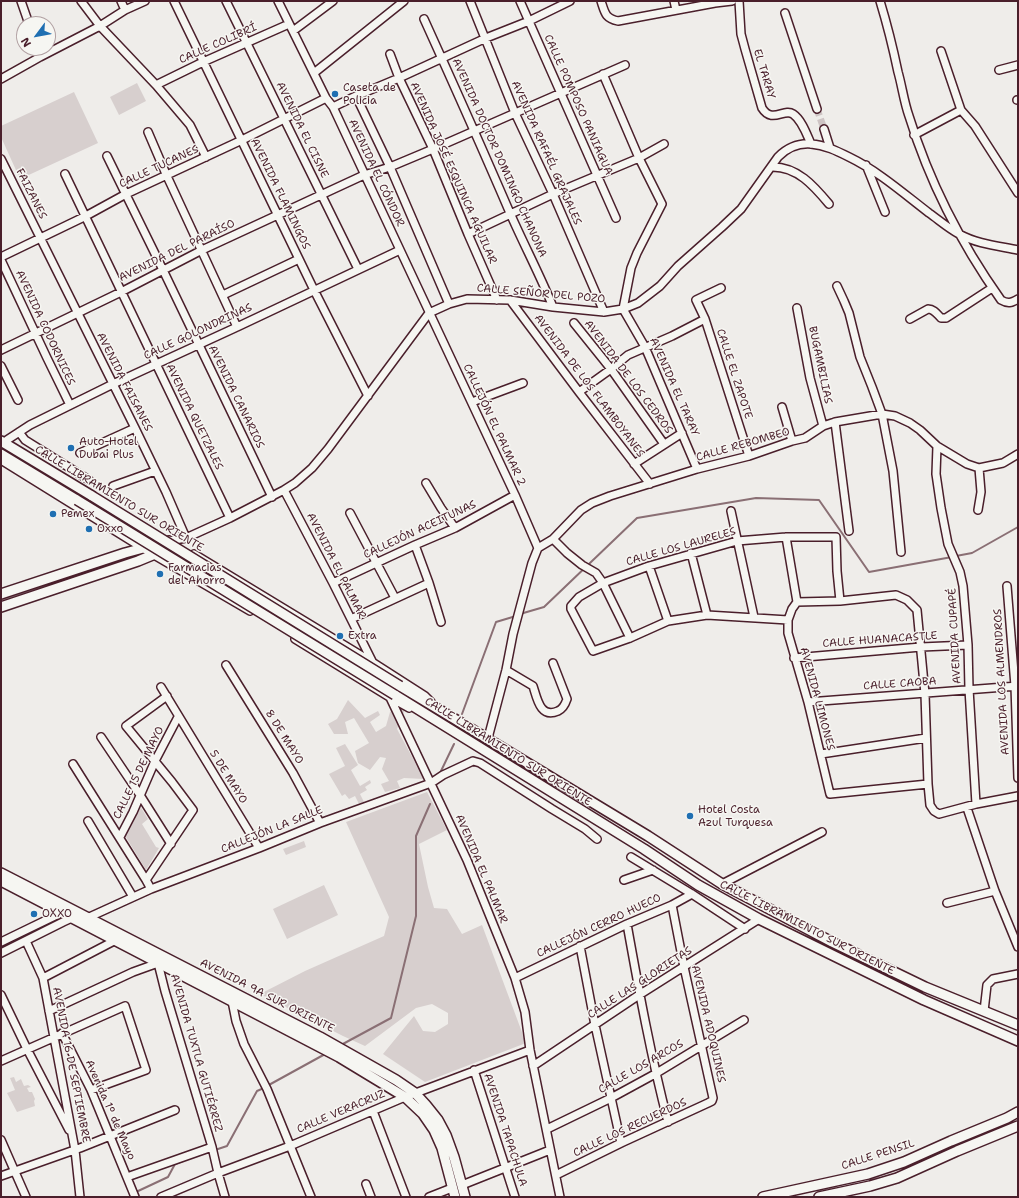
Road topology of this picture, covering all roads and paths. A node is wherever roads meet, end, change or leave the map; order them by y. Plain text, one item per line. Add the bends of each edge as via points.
1 (21, 1) edge
2 (80, 1) edge
3 (121, 1) edge
4 (145, 1) edge
5 (174, 1) edge
6 (226, 1) edge
7 (278, 1) edge
8 (334, 1) edge
9 (404, 1) edge
10 (470, 1) edge
11 (520, 1) edge
12 (570, 1) edge
13 (601, 1) edge
14 (674, 1) edge
15 (732, 1) edge
16 (739, 1) edge
17 (880, 1) edge
18 (715, 2) edge
19 (325, 4) edge
20 (125, 10) junction
21 (676, 10) junction
22 (786, 12) dead end
23 (26, 16) edge
24 (424, 19) dead end
25 (529, 20) junction
26 (100, 26) junction
27 (291, 28) junction
28 (486, 38) junction
29 (247, 43) junction
30 (941, 51) dead end
31 (390, 54) dead end
32 (40, 57) joint
33 (442, 59) junction
34 (203, 62) junction
35 (625, 65) dead end
36 (1018, 65) edge
37 (1000, 70) dead end
38 (314, 73) junction
39 (603, 74) junction
40 (399, 78) junction
41 (1, 80) edge
42 (156, 85) junction
43 (561, 93) junction
44 (356, 96) junction
45 (326, 98) junction
46 (333, 108) junction
47 (817, 109) tunnel mouth
48 (961, 110) junction
49 (515, 113) junction
50 (284, 119) junction
51 (824, 129) tunnel mouth
52 (475, 131) junction
53 (148, 132) dead end
54 (914, 135) junction
55 (242, 140) junction
56 (664, 144) dead end
57 (811, 144) junction
58 (830, 148) junction
59 (433, 149) junction
60 (107, 156) dead end
61 (206, 157) junction
62 (639, 158) junction
63 (1, 159) edge
64 (866, 165) junction
65 (390, 167) junction
66 (771, 167) junction
67 (65, 174) dead end
68 (166, 174) junction
69 (364, 175) junction
70 (598, 176) junction
71 (1018, 193) edge
72 (126, 194) junction
73 (322, 194) junction
74 (553, 194) junction
75 (829, 204) dead end
76 (885, 212) dead end
77 (278, 215) junction
78 (511, 215) junction
79 (84, 216) junction
80 (616, 218) dead end
81 (468, 234) junction
82 (960, 235) junction
83 (41, 238) junction
84 (202, 250) junction
85 (400, 250) junction
86 (1018, 250) edge
87 (1, 258) edge
88 (299, 259) junction
89 (358, 269) junction
90 (163, 270) junction
91 (837, 286) dead end
92 (721, 288) dead end
93 (992, 288) junction
94 (314, 290) junction
95 (121, 292) junction
96 (223, 295) junction
97 (1018, 299) edge
98 (497, 300) junction
99 (510, 300) junction
100 (449, 304) junction
101 (552, 307) junction
102 (797, 308) dead end
103 (623, 309) junction
104 (604, 312) junction
105 (77, 313) junction
106 (429, 313) junction
107 (705, 319) junction
108 (910, 319) dead end
109 (574, 324) dead end
110 (238, 327) junction
111 (35, 334) junction
112 (198, 344) junction
113 (645, 347) junction
114 (1, 350) edge
115 (156, 364) junction
116 (1, 366) edge
117 (611, 369) junction
118 (523, 383) dead end
119 (113, 384) junction
120 (579, 392) junction
121 (368, 396) junction
122 (18, 400) dead end
123 (472, 402) junction
124 (70, 405) junction
125 (782, 407) dead end
126 (882, 414) junction
127 (835, 422) junction
128 (823, 426) junction
129 (135, 428) junction
130 (19, 432) junction
131 (682, 433) junction
132 (3, 439) edge
133 (792, 441) junction
134 (664, 444) junction
135 (938, 446) junction
136 (80, 452) dead end
137 (1, 454) edge
138 (1018, 454) edge
139 (748, 456) junction
140 (1, 460) edge
141 (634, 464) junction
142 (979, 468) junction
143 (697, 469) junction
144 (155, 471) junction
145 (89, 480) dead end
146 (426, 483) dead end
147 (650, 484) junction
148 (113, 486) dead end
149 (284, 490) junction
150 (515, 495) junction
151 (272, 497) junction
152 (978, 510) dead end
153 (731, 511) dead end
154 (350, 513) dead end
155 (230, 518) junction
156 (455, 528) junction
157 (849, 531) dead end
158 (786, 537) junction
159 (553, 539) junction
160 (176, 541) junction
161 (737, 541) junction
162 (415, 544) junction
163 (143, 548) junction
164 (538, 548) junction
165 (901, 552) dead end
166 (691, 553) junction
167 (154, 555) junction
168 (376, 562) junction
169 (649, 566) junction
170 (333, 583) junction
171 (429, 583) junction
172 (603, 583) junction
173 (1007, 586) dead end
174 (1, 594) edge
175 (395, 598) junction
176 (840, 601) junction
177 (797, 602) junction
178 (1, 607) edge
179 (707, 614) junction
180 (754, 617) junction
181 (351, 619) junction
182 (788, 620) junction
183 (668, 621) junction
184 (441, 622) dead end
185 (630, 638) junction
186 (968, 645) junction
187 (922, 647) junction
188 (794, 658) junction
189 (372, 662) junction
190 (553, 664) dead end
191 (226, 665) dead end
192 (506, 670) junction
193 (377, 675) dead end
194 (1016, 686) edge
195 (161, 687) dead end
196 (386, 689) dead end
197 (969, 689) junction
198 (925, 694) junction
199 (166, 696) junction
200 (393, 697) junction
201 (808, 702) junction
202 (435, 707) junction
203 (178, 718) junction
204 (101, 737) dead end
205 (488, 738) junction
206 (926, 738) junction
207 (1017, 748) edge
208 (821, 754) junction
209 (155, 761) junction
210 (73, 764) dead end
211 (1018, 778) edge
212 (436, 781) junction
213 (928, 784) junction
214 (140, 795) junction
215 (1018, 796) edge
216 (976, 804) junction
217 (967, 808) junction
218 (88, 821) dead end
219 (320, 823) junction
220 (822, 832) dead end
221 (120, 837) junction
222 (597, 839) dead end
223 (171, 844) junction
224 (259, 848) junction
225 (631, 857) dead end
226 (653, 870) junction
227 (1, 873) edge
228 (146, 880) junction
229 (624, 880) dead end
230 (1, 881) edge
231 (722, 884) junction
232 (152, 889) junction
233 (995, 891) junction
234 (692, 894) junction
235 (133, 897) junction
236 (947, 903) dead end
237 (672, 905) junction
238 (70, 908) junction
239 (62, 912) junction
240 (81, 917) junction
241 (760, 920) junction
242 (627, 924) junction
243 (745, 929) junction
244 (114, 940) junction
245 (26, 941) junction
246 (1, 942) edge
247 (1018, 945) edge
248 (580, 946) junction
249 (1, 953) edge
250 (158, 963) junction
251 (684, 967) junction
252 (1018, 974) edge
253 (43, 978) junction
254 (515, 978) junction
255 (197, 979) junction
256 (640, 995) junction
257 (1, 996) edge
258 (232, 1001) junction
259 (49, 1011) junction
260 (984, 1012) junction
261 (744, 1020) dead end
262 (595, 1025) junction
263 (1018, 1025) edge
264 (62, 1033) junction
265 (53, 1037) junction
266 (1018, 1041) edge
267 (702, 1045) junction
268 (27, 1049) junction
269 (530, 1050) junction
270 (1, 1061) edge
271 (533, 1066) junction
272 (474, 1070) junction
273 (655, 1074) junction
274 (91, 1090) junction
275 (415, 1093) junction
276 (405, 1097) junction
277 (611, 1098) junction
278 (712, 1101) joint
279 (175, 1110) dead end
280 (373, 1111) junction
281 (1018, 1112) edge
282 (668, 1122) junction
283 (1018, 1126) edge
284 (547, 1130) junction
285 (110, 1136) junction
286 (72, 1138) junction
287 (1, 1140) edge
288 (621, 1143) junction
289 (290, 1146) junction
290 (212, 1148) junction
291 (75, 1150) junction
292 (550, 1150) junction
293 (506, 1168) junction
294 (15, 1171) junction
295 (218, 1173) junction
296 (556, 1175) junction
297 (1, 1176) edge
298 (127, 1177) junction
299 (366, 1184) dead end
300 (462, 1185) junction
301 (453, 1193) edge
302 (135, 1195) edge
303 (26, 1197) edge
304 (80, 1197) edge
305 (161, 1197) edge
306 (225, 1197) edge
307 (311, 1197) edge
308 (371, 1197) edge
309 (406, 1197) edge
310 (429, 1197) edge
311 (465, 1197) edge
312 (515, 1197) edge
313 (560, 1197) edge
314 (763, 1197) edge
315 (819, 1197) edge

1 - 23 street
2 - 26 street
3 - 20 street
4 - 20 street
5 - 34 street, AVENIDA FLAMINGOS
6 - 29 street, AVENIDA EL CISNE
7 - 27 street, AVENIDA EL CÓNDOR
8 - 19 street, CALLE COLIBRÍ
9 - 38 street
10 - 28 street, AVENIDA RAFAÉL GRAJALES
11 - 25 street, CALLE POMPOSO PANIAGUA
12 - 25 street
13 - 21 street via 611,20 618,21
14 - 21 street
15 - 18 street
16 - 57 street, EL TARAY via 745,49 762,108 771,115 794,114
17 - 54 street
18 - 21 street
19 - 27 street, CALLE COLIBRÍ
20 - 26 street
22 - 47 street
24 - 33 street, AVENIDA DOCTOR DOMINGO CHANONA
25 - 28 street
25 - 43 street, CALLE POMPOSO PANIAGUA
26 - 32 street
26 - 42 street
27 - 29 street, CALLE COLIBRÍ
27 - 38 street, AVENIDA EL CÓNDOR
28 - 33 street
28 - 49 street, AVENIDA RAFAÉL GRAJALES
29 - 34 street, CALLE COLIBRÍ
29 - 50 street, AVENIDA EL CISNE
30 - 48 street
31 - 40 street, AVENIDA JOSÉ ESQUINCA AGUILAR
32 - 41 street
33 - 40 street
33 - 52 street, AVENIDA DOCTOR DOMINGO CHANONA
34 - 42 street, CALLE COLIBRÍ
34 - 55 street, AVENIDA FLAMINGOS
35 - 39 street, AVENIDA DEL PARAÍSO
36 - 37 street
38 - 45 street, AVENIDA EL CÓNDOR
39 - 43 street, AVENIDA DEL PARAÍSO
39 - 62 street
40 - 44 street
40 - 59 street, AVENIDA JOSÉ ESQUINCA AGUILAR
42 - 61 street via 190,125
43 - 49 street, AVENIDA DEL PARAÍSO
43 - 70 street, CALLE POMPOSO PANIAGUA
44 - 46 street
44 - 65 street
45 - 46 street, AVENIDA EL CÓNDOR
45 - 50 street, CALLE TUCANES
46 - 69 street, AVENIDA EL CÓNDOR
48 - 54 street
48 - 71 street via 975,126
49 - 52 street, AVENIDA DEL PARAÍSO
49 - 74 street, AVENIDA RAFAÉL GRAJALES
50 - 55 street, CALLE TUCANES
50 - 73 street, AVENIDA EL CISNE
51 - 58 street
52 - 59 street, AVENIDA DEL PARAÍSO
52 - 78 street, AVENIDA DOCTOR DOMINGO CHANONA
53 - 68 street
54 - 82 street
55 - 61 street, CALLE TUCANES
55 - 77 street, AVENIDA FLAMINGOS
56 - 62 street
57 - 58 street, CALLE SEÑOR DEL POZO
57 - 66 street, CALLE SEÑOR DEL POZO via 801,144 785,151
58 - 64 street, CALLE SEÑOR DEL POZO
59 - 65 street, AVENIDA DEL PARAÍSO
59 - 81 street, AVENIDA JOSÉ ESQUINCA AGUILAR
60 - 72 street, AVENIDA CANARIOS
61 - 68 street, CALLE TUCANES
62 - 70 street
62 - 103 street via 662,204 631,268
63 - 83 street, FAIZANES
64 - 76 street
64 - 82 street, CALLE SEÑOR DEL POZO
65 - 69 street, AVENIDA DEL PARAÍSO
65 - 100 street
66 - 75 street via 784,168 799,176 813,185
66 - 103 street, CALLE SEÑOR DEL POZO via 741,209 678,266 660,286 638,303
67 - 79 street, AVENIDA QUETZALES
68 - 72 street, CALLE TUCANES
68 - 84 street
69 - 73 street, AVENIDA DEL PARAÍSO
69 - 85 street, AVENIDA EL CÓNDOR
70 - 74 street
70 - 80 street, CALLE POMPOSO PANIAGUA
72 - 79 street, CALLE TUCANES
72 - 90 street, AVENIDA CANARIOS
73 - 77 street, AVENIDA DEL PARAÍSO
73 - 89 street, AVENIDA EL CISNE
74 - 78 street
74 - 104 street, AVENIDA RAFAÉL GRAJALES
77 - 84 street, AVENIDA DEL PARAÍSO
77 - 88 street, AVENIDA FLAMINGOS
78 - 81 street
78 - 101 street, AVENIDA DOCTOR DOMINGO CHANONA
79 - 83 street, CALLE TUCANES
79 - 95 street, AVENIDA QUETZALES
81 - 98 street, AVENIDA JOSÉ ESQUINCA AGUILAR
82 - 86 street, CALLE SEÑOR DEL POZO via 990,245
82 - 93 street
83 - 87 street, CALLE TUCANES
83 - 105 street, AVENIDA FAISANES
84 - 90 street, AVENIDA DEL PARAÍSO
84 - 96 street
85 - 89 street, CALLE GOLONDRINAS
85 - 106 street, AVENIDA EL CÓNDOR
87 - 111 street, AVENIDA CODORNICES
88 - 94 street, AVENIDA FLAMINGOS
88 - 96 street
89 - 94 street, CALLE GOLONDRINAS
90 - 95 street, AVENIDA DEL PARAÍSO
90 - 112 street, AVENIDA CANARIOS
91 - 126 street
92 - 107 street, CALLE EL ZAPOTE via 696,300
93 - 97 street via 1006,303
93 - 108 street via 946,318 941,318 935,311 928,309
94 - 110 street, CALLE GOLONDRINAS
94 - 121 street, AVENIDA FLAMINGOS
95 - 105 street, AVENIDA DEL PARAÍSO
95 - 115 street, AVENIDA QUETZALES
96 - 110 street
98 - 99 street, CALLE SEÑOR DEL POZO
98 - 100 street, CALLE SEÑOR DEL POZO via 467,299
99 - 101 street, CALLE SEÑOR DEL POZO
99 - 120 street, AVENIDA DE LOS FLAMBOYANES
100 - 106 street, CALLE SEÑOR DEL POZO
101 - 104 street, CALLE SEÑOR DEL POZO
102 - 128 street, BUGAMBILIAS via 810,378
103 - 104 street, CALLE SEÑOR DEL POZO
103 - 113 street, AVENIDA EL TARAY
105 - 111 street, AVENIDA DEL PARAÍSO
105 - 119 street, AVENIDA FAISANES
106 - 121 street, CALLE SEÑOR DEL POZO
106 - 123 street, CALLEJÓN EL PALMAR 2
107 - 113 street
107 - 139 street, CALLE EL ZAPOTE
109 - 117 street, AVENIDA DE LOS CEDROS
110 - 112 street, CALLE GOLONDRINAS
111 - 114 street, AVENIDA DEL PARAÍSO
111 - 124 street, AVENIDA CODORNICES
112 - 115 street, CALLE GOLONDRINAS
112 - 151 street, AVENIDA CANARIOS
113 - 117 street via 628,355
113 - 131 street, AVENIDA EL TARAY
115 - 119 street, CALLE GOLONDRINAS
115 - 155 street, AVENIDA QUETZALES
116 - 122 street
117 - 120 street
117 - 134 street, AVENIDA DE LOS CEDROS
118 - 123 street
119 - 124 street, CALLE GOLONDRINAS
119 - 129 street, AVENIDA FAISANES
120 - 141 street, AVENIDA DE LOS FLAMBOYANES
121 - 149 street, CALLE SEÑOR DEL POZO via 312,468
123 - 150 street, CALLEJÓN EL PALMAR 2
124 - 130 street, CALLE GOLONDRINAS
125 - 133 street
126 - 127 street, CALLE REBOMBEO
126 - 135 street, CALLE REBOMBEO via 895,416 910,423
126 - 165 street via 894,471
127 - 128 street, CALLE REBOMBEO
127 - 157 street
128 - 133 street, CALLE REBOMBEO via 805,438
129 - 136 street
129 - 144 street, AVENIDA FAISANES
130 - 132 street, CALLE GOLONDRINAS
130 - 145 street via 25,440
131 - 134 street
131 - 143 street, AVENIDA EL TARAY
132 - 160 street
132 - 202 main road, CALLE LIBRAMIENTO SUR ORIENTE, bridge
133 - 139 street, CALLE REBOMBEO via 770,444
134 - 141 street
135 - 142 street, CALLE REBOMBEO via 967,464
135 - 186 street, AVENIDA CUPAPÉ via 936,474 941,508 948,544 964,586
137 - 200 main road, CALLE LIBRAMIENTO SUR ORIENTE, bridge
138 - 142 street via 1003,463
139 - 143 street, CALLE REBOMBEO
140 - 163 street
141 - 147 street, AVENIDA DE LOS FLAMBOYANES
142 - 152 street via 981,492
143 - 147 street, CALLE REBOMBEO
144 - 148 street
144 - 160 street, AVENIDA FAISANES via 166,492
146 - 156 street
147 - 159 street, CALLE REBOMBEO via 592,503 581,510
149 - 151 street, CALLE SEÑOR DEL POZO
149 - 170 street, AVENIDA EL PALMAR
150 - 156 street, CALLEJÓN ACEITUNAS
150 - 164 street, CALLEJÓN EL PALMAR 2
151 - 155 street, CALLE SEÑOR DEL POZO
153 - 161 street
154 - 168 street
155 - 160 street, CALLE SEÑOR DEL POZO
156 - 162 street, CALLEJÓN ACEITUNAS
158 - 161 street, CALLE LOS LAURELES
158 - 176 street, CALLE LOS LAURELES via 836,537
158 - 177 street
159 - 164 street, CALLE REBOMBEO
159 - 172 street via 582,565 596,573
160 - 163 main road
160 - 167 main road
160 - 189 street
161 - 166 street, CALLE LOS LAURELES
161 - 180 street
162 - 168 street, CALLEJÓN ACEITUNAS
162 - 171 street
163 - 167 street
163 - 174 main road
164 - 192 street via 532,562
166 - 169 street, CALLE LOS LAURELES
166 - 179 street
167 - 178 main road
167 - 200 street
168 - 170 street, CALLEJÓN ACEITUNAS
168 - 175 street
169 - 172 street, CALLE LOS LAURELES
169 - 183 street
170 - 181 street, AVENIDA EL PALMAR
171 - 175 street
171 - 184 street
172 - 185 street
172 - 185 street, CALLE LOS LAURELES via 579,597 571,606 573,612 593,651
173 - 194 street, AVENIDA LOS ALMENDROS
175 - 181 street
176 - 177 street
176 - 187 street via 896,595 907,600 917,610
177 - 182 street, AVENIDA LIMONES
179 - 180 street
179 - 183 street
180 - 182 street
181 - 189 street, AVENIDA EL PALMAR
182 - 188 street, AVENIDA LIMONES via 788,633
183 - 185 street
186 - 187 street, CALLE HUANACASTLE
186 - 197 street, AVENIDA CUPAPÉ
187 - 188 street, CALLE HUANACASTLE
187 - 198 street
188 - 201 street, AVENIDA LIMONES
189 - 193 street, AVENIDA EL PALMAR
189 - 202 street via 425,696
190 - 192 street via 567,699 564,707 550,714 541,707 533,686
191 - 219 street, 8 DE MAYO via 293,773
192 - 205 street
194 - 197 street, CALLE CAOBA
194 - 207 street, AVENIDA LOS ALMENDROS
195 - 199 street, 5 DE MAYO
196 - 200 street, AVENIDA EL PALMAR
197 - 198 street, CALLE CAOBA
197 - 216 street, AVENIDA CUPAPÉ
198 - 201 street, CALLE CAOBA
198 - 206 street
199 - 203 street, 5 DE MAYO
199 - 209 street via 126,726
200 - 212 street, AVENIDA EL PALMAR
200 - 241 main road, CALLE LIBRAMIENTO SUR ORIENTE via 417,709 698,885
201 - 208 street, AVENIDA LIMONES
202 - 205 main road, CALLE LIBRAMIENTO SUR ORIENTE
203 - 209 street, CALLE 15 DE MAYO
203 - 224 street, 5 DE MAYO
204 - 214 street
205 - 231 main road, CALLE LIBRAMIENTO SUR ORIENTE
206 - 208 street
206 - 213 street
207 - 211 street, AVENIDA LOS ALMENDROS
208 - 213 street, AVENIDA LIMONES via 830,794
209 - 214 street, CALLE 15 DE MAYO
209 - 223 street via 193,810
210 - 221 street
212 - 219 street, CALLEJÓN LA SALLE
212 - 222 street, CALLEJÓN LA SALLE via 473,761 480,763
212 - 254 street, AVENIDA EL PALMAR
213 - 217 street via 930,806 934,811 939,814
214 - 221 street, CALLE 15 DE MAYO
214 - 223 street
215 - 216 street
216 - 217 street
217 - 233 street
218 - 235 street
219 - 224 street, CALLEJÓN LA SALLE
220 - 231 street
221 - 228 street
223 - 228 street
224 - 232 street, CALLEJÓN LA SALLE
225 - 226 street
226 - 229 street
226 - 234 street
227 - 238 main road, AVENIDA 9A SUR ORIENTE
228 - 232 street
230 - 239 main road, AVENIDA 9A SUR ORIENTE
231 - 260 main road, CALLE LIBRAMIENTO SUR ORIENTE via 832,942
232 - 235 street, CALLEJÓN LA SALLE
233 - 236 street
233 - 247 street
234 - 237 street, CALLEJÓN CERRO HUECO
234 - 243 street
235 - 240 street, CALLEJÓN LA SALLE
237 - 242 street, CALLEJÓN CERRO HUECO
237 - 251 street, AVENIDA ADOQUINES
238 - 239 street
238 - 240 main road, AVENIDA 9A SUR ORIENTE
239 - 240 main road, AVENIDA 9A SUR ORIENTE
239 - 246 street
240 - 244 main road, AVENIDA 9A SUR ORIENTE
240 - 245 street, CALLEJÓN LA SALLE via 63,922
240 - 255 main road, AVENIDA 9A SUR ORIENTE via 158,953
241 - 243 street, CALLE LAS GLORIETAS
241 - 266 main road, CALLE LIBRAMIENTO SUR ORIENTE via 924,1000
242 - 248 street, CALLEJÓN CERRO HUECO
242 - 256 street
243 - 251 street, CALLE LAS GLORIETAS
244 - 250 main road, AVENIDA 9A SUR ORIENTE
244 - 253 street
245 - 249 street, CALLEJÓN LA SALLE
245 - 253 street, AVENIDA 16 DE SEPTIEMBRE
248 - 254 street, CALLEJÓN CERRO HUECO
248 - 262 street
250 - 255 main road, AVENIDA 9A SUR ORIENTE
250 - 259 street
250 - 290 street, AVENIDA TUXTLA GUTIÉRREZ
251 - 256 street, CALLE LAS GLORIETAS
251 - 267 street, AVENIDA ADOQUINES
252 - 260 street via 993,979 987,985
253 - 259 street, AVENIDA 16 DE SEPTIEMBRE
254 - 269 street, AVENIDA EL PALMAR via 525,1012
255 - 258 main road, AVENIDA 9A SUR ORIENTE
255 - 275 main road, AVENIDA 9A SUR ORIENTE via 320,1036
256 - 262 street, CALLE LAS GLORIETAS
256 - 273 street
257 - 268 street
258 - 276 main road, AVENIDA 9A SUR ORIENTE via 339,1057
258 - 289 street via 244,1044 263,1080
259 - 265 street, AVENIDA 16 DE SEPTIEMBRE
260 - 263 main road, CALLE LIBRAMIENTO SUR ORIENTE
261 - 267 street, CALLE LOS ARCOS
262 - 271 street, CALLE LAS GLORIETAS
262 - 277 street
264 - 265 street
264 - 274 street, Avenida 1º de Mayo
264 - 274 street via 125,1006 146,1070
265 - 268 street
265 - 286 street, AVENIDA 16 DE SEPTIEMBRE
267 - 273 street, CALLE LOS ARCOS
267 - 278 street, AVENIDA ADOQUINES
268 - 270 street
268 - 286 street
269 - 271 street, AVENIDA EL PALMAR
269 - 272 street, CALLE VERACRUZ
271 - 284 street, AVENIDA EL PALMAR
272 - 275 street, CALLE VERACRUZ
272 - 293 street, AVENIDA TAPACHULA
273 - 277 street, CALLE LOS ARCOS
273 - 282 street
274 - 285 street, Avenida 1º de Mayo
275 - 276 street, CALLE VERACRUZ
275 - 300 main road, AVENIDA 9A SUR ORIENTE via 438,1120 446,1135
276 - 280 street, CALLE VERACRUZ
276 - 301 main road, AVENIDA 9A SUR ORIENTE via 423,1114 434,1130 442,1148
277 - 284 street, CALLE LOS ARCOS
277 - 288 street
278 - 282 street, CALLE LOS RECUERDOS
279 - 285 street
280 - 289 street, CALLE VERACRUZ
280 - 309 street
281 - 314 main road, CALLE PENSIL via 904,1162 868,1174
282 - 288 street, CALLE LOS RECUERDOS
283 - 315 main road via 897,1178
284 - 292 street, AVENIDA EL PALMAR
285 - 291 street
285 - 298 street, Avenida 1º de Mayo
286 - 291 street, AVENIDA 16 DE SEPTIEMBRE
287 - 294 street
288 - 296 street, CALLE LOS RECUERDOS
289 - 295 street, CALLE VERACRUZ
289 - 307 street
290 - 295 street, AVENIDA TUXTLA GUTIÉRREZ
290 - 298 street
291 - 294 street
291 - 304 street, AVENIDA 16 DE SEPTIEMBRE
292 - 293 street
292 - 296 street, AVENIDA EL PALMAR
293 - 300 street
293 - 312 street, AVENIDA TAPACHULA
294 - 297 street
294 - 303 street
295 - 305 street, CALLE VERACRUZ
295 - 306 street
296 - 313 street, AVENIDA EL PALMAR
298 - 302 street, Avenida 1º de Mayo
299 - 308 street
300 - 311 main road, AVENIDA 9A SUR ORIENTE
301 - 310 street

